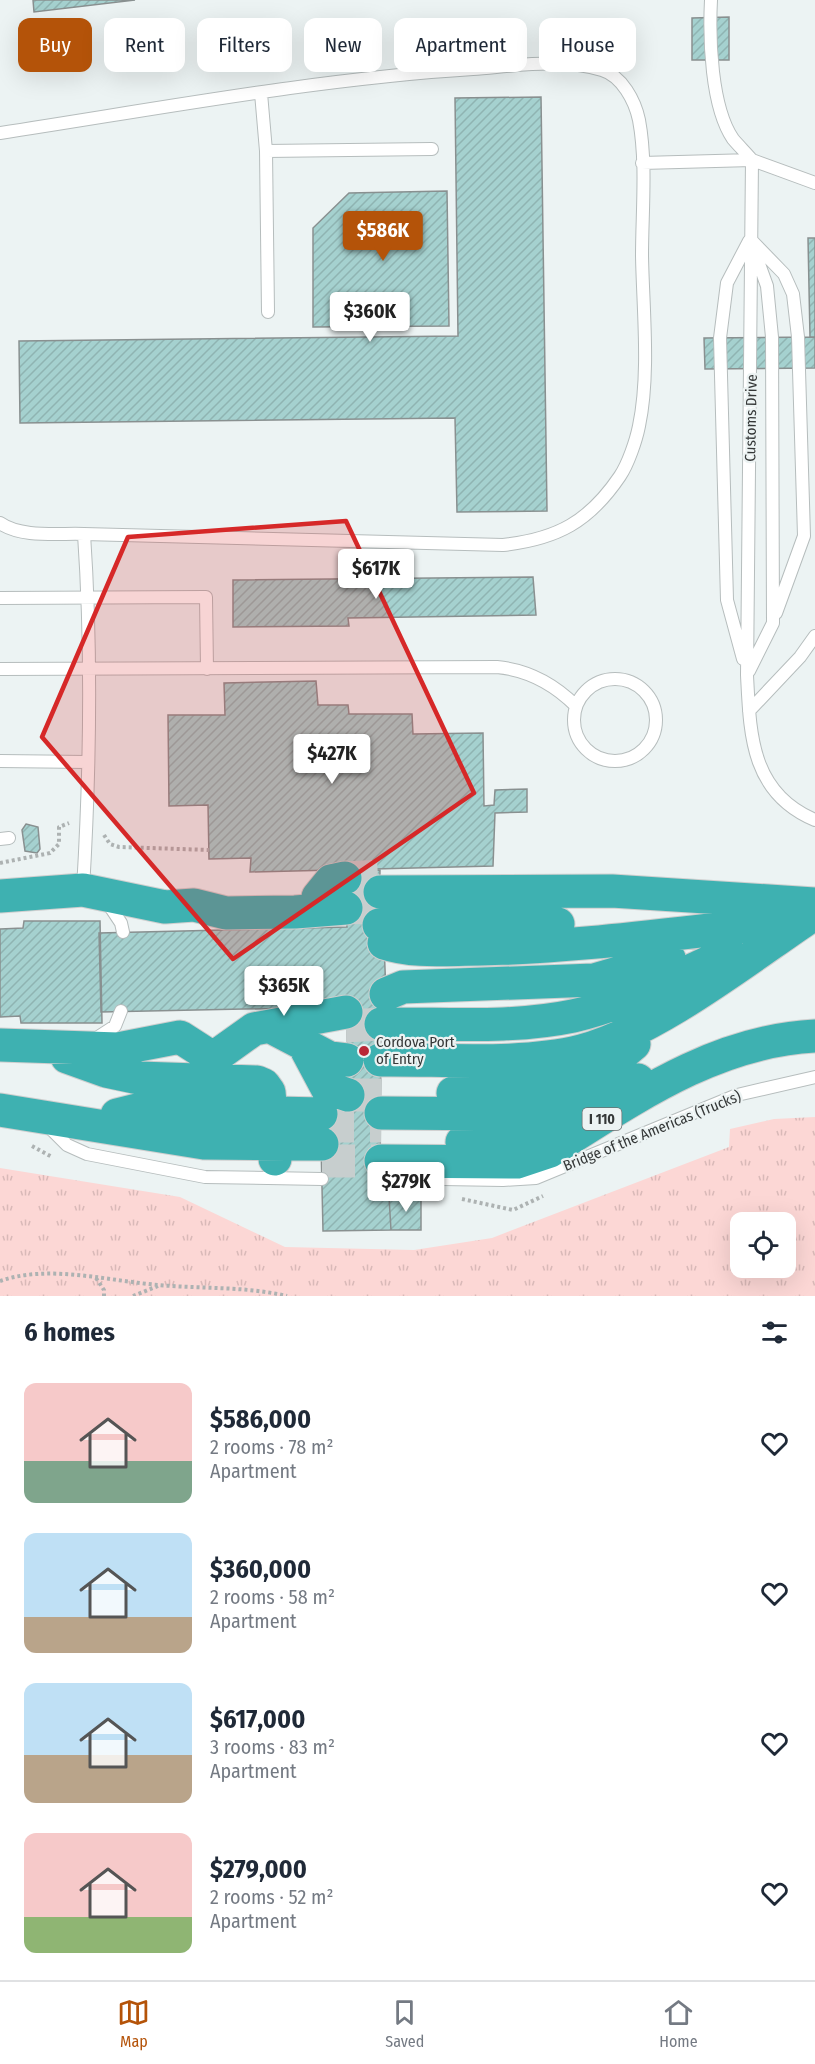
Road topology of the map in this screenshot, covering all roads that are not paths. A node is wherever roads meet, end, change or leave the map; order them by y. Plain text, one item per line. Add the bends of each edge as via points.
1 (711, 0) edge
2 (261, 93) junction
3 (0, 133) edge
4 (432, 149) dead end
5 (266, 151) junction
6 (752, 160) junction
7 (642, 163) junction
8 (811, 181) edge
9 (815, 193) edge
10 (750, 239) junction
11 (268, 312) dead end
12 (0, 523) edge
13 (84, 534) junction
14 (0, 598) edge
15 (88, 598) junction
16 (773, 623) junction
17 (815, 636) edge
18 (0, 669) edge
19 (87, 669) junction
20 (207, 669) junction
21 (747, 675) junction
22 (576, 706) junction
23 (749, 711) junction
24 (0, 761) edge
25 (87, 762) junction
26 (815, 820) edge
27 (92, 891) junction
28 (0, 896) edge
29 (333, 902) tunnel mouth
30 (733, 912) junction
31 (812, 914) edge
32 (123, 932) dead end
33 (753, 956) junction
34 (121, 1011) dead end
35 (271, 1027) junction
36 (815, 1036) edge
37 (309, 1037) junction
38 (0, 1045) edge
39 (35, 1046) junction
40 (81, 1047) junction
41 (347, 1051) junction
42 (710, 1060) junction
43 (815, 1077) edge
44 (664, 1080) junction
45 (381, 1085) junction
46 (0, 1110) edge
47 (38, 1116) junction
48 (74, 1121) junction
49 (273, 1134) junction
50 (321, 1145) junction

1 - 6 lane via 711,61 719,103 732,137
2 - 3 lane
2 - 5 lane
2 - 7 lane via 450,70 552,64 605,70 627,89 639,119
4 - 5 lane
5 - 11 lane
6 - 7 lane
6 - 8 lane
6 - 10 lane, Customs Drive
7 - 13 lane via 643,386 639,428 621,474 591,510 566,530 537,541 503,544
8 - 9 lane
10 - 16 lane via 767,286 772,337
10 - 16 lane via 784,274 793,294 798,337 804,536
10 - 21 lane, Customs Drive
10 - 21 lane via 727,283 720,338 727,600
12 - 13 lane via 30,532
13 - 15 lane
14 - 15 lane
15 - 19 lane
15 - 20 lane via 206,597
16 - 21 lane
17 - 23 lane
18 - 19 lane
19 - 20 lane
19 - 25 lane
20 - 22 lane via 508,668 558,688
21 - 23 lane, Customs Drive
22 - 22 lane via 578,738 588,751 602,759 617,762 633,758 646,748 654,734 657,718 652,702 643,689 629,681 613,678 597,682 584,692
23 - 26 lane, Customs Drive via 752,744 763,775 783,800
24 - 25 lane
25 - 27 lane
27 - 28 highway
27 - 29 highway via 165,907 194,906 226,913
27 - 32 lane via 121,923
30 - 30 highway via 646,879 518,873 381,909 405,950 631,940
30 - 31 highway
31 - 33 highway
31 - 45 highway via 602,1007 572,1016 507,1022
31 - 45 highway via 594,980 403,987
33 - 45 highway via 684,1001 610,1041 580,1051
33 - 45 highway via 718,994 681,1019 634,1044 595,1072 564,1083 490,1091
34 - 40 lane via 115,1026
35 - 37 highway
35 - 40 highway via 254,1029 219,1054 208,1055 180,1037 133,1048
35 - 41 highway via 304,1032
36 - 42 highway, I 110 via 765,1043
37 - 41 highway
37 - 41 highway via 335,1072
38 - 39 highway
39 - 40 highway
39 - 49 highway via 106,1071 139,1078 257,1082 269,1092
42 - 44 highway, I 110
42 - 45 highway, I 110 via 545,1111 508,1114
43 - 45 lane, Bridge of the Americas (Trucks) via 737,1095 536,1178 503,1180
44 - 45 highway, I 110 via 578,1119 514,1138 482,1142
44 - 45 highway, I 110 via 550,1150 517,1162
46 - 47 highway
47 - 48 highway
47 - 50 lane via 68,1145 87,1154 205,1177
48 - 49 highway via 117,1115
48 - 49 highway via 119,1140 201,1156
49 - 50 highway
49 - 50 highway

